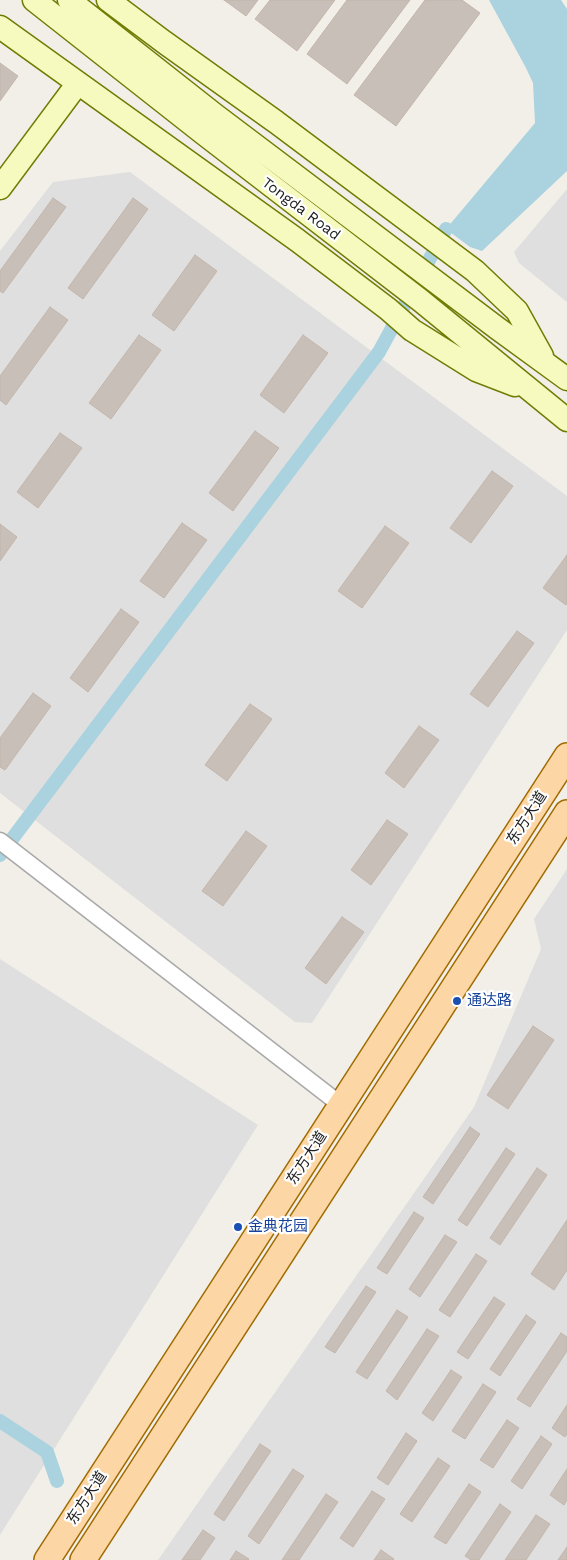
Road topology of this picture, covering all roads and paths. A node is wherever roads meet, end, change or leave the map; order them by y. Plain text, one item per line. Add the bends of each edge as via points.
1 (34, 0) edge
2 (68, 0) edge
3 (108, 0) edge
4 (0, 27) edge
5 (78, 83) junction
6 (209, 124) junction
7 (0, 188) edge
8 (547, 364) junction
9 (567, 379) edge
10 (532, 391) junction
11 (567, 420) edge
12 (567, 756) edge
13 (567, 814) edge
14 (0, 841) edge
15 (341, 1105) junction
16 (47, 1560) edge
17 (83, 1560) edge

1 - 6 street, Tongda Road
2 - 6 street, Tongda Road
3 - 8 street via 475,271 517,311
4 - 5 street
5 - 7 street
5 - 10 street via 297,240 412,330 476,370
6 - 8 street, Tongda Road
6 - 10 street, Tongda Road
8 - 9 street, Tongda Road
10 - 11 street, Tongda Road
12 - 15 main road, 东方大道
13 - 17 main road, 东方大道
14 - 15 street
15 - 16 main road, 东方大道

